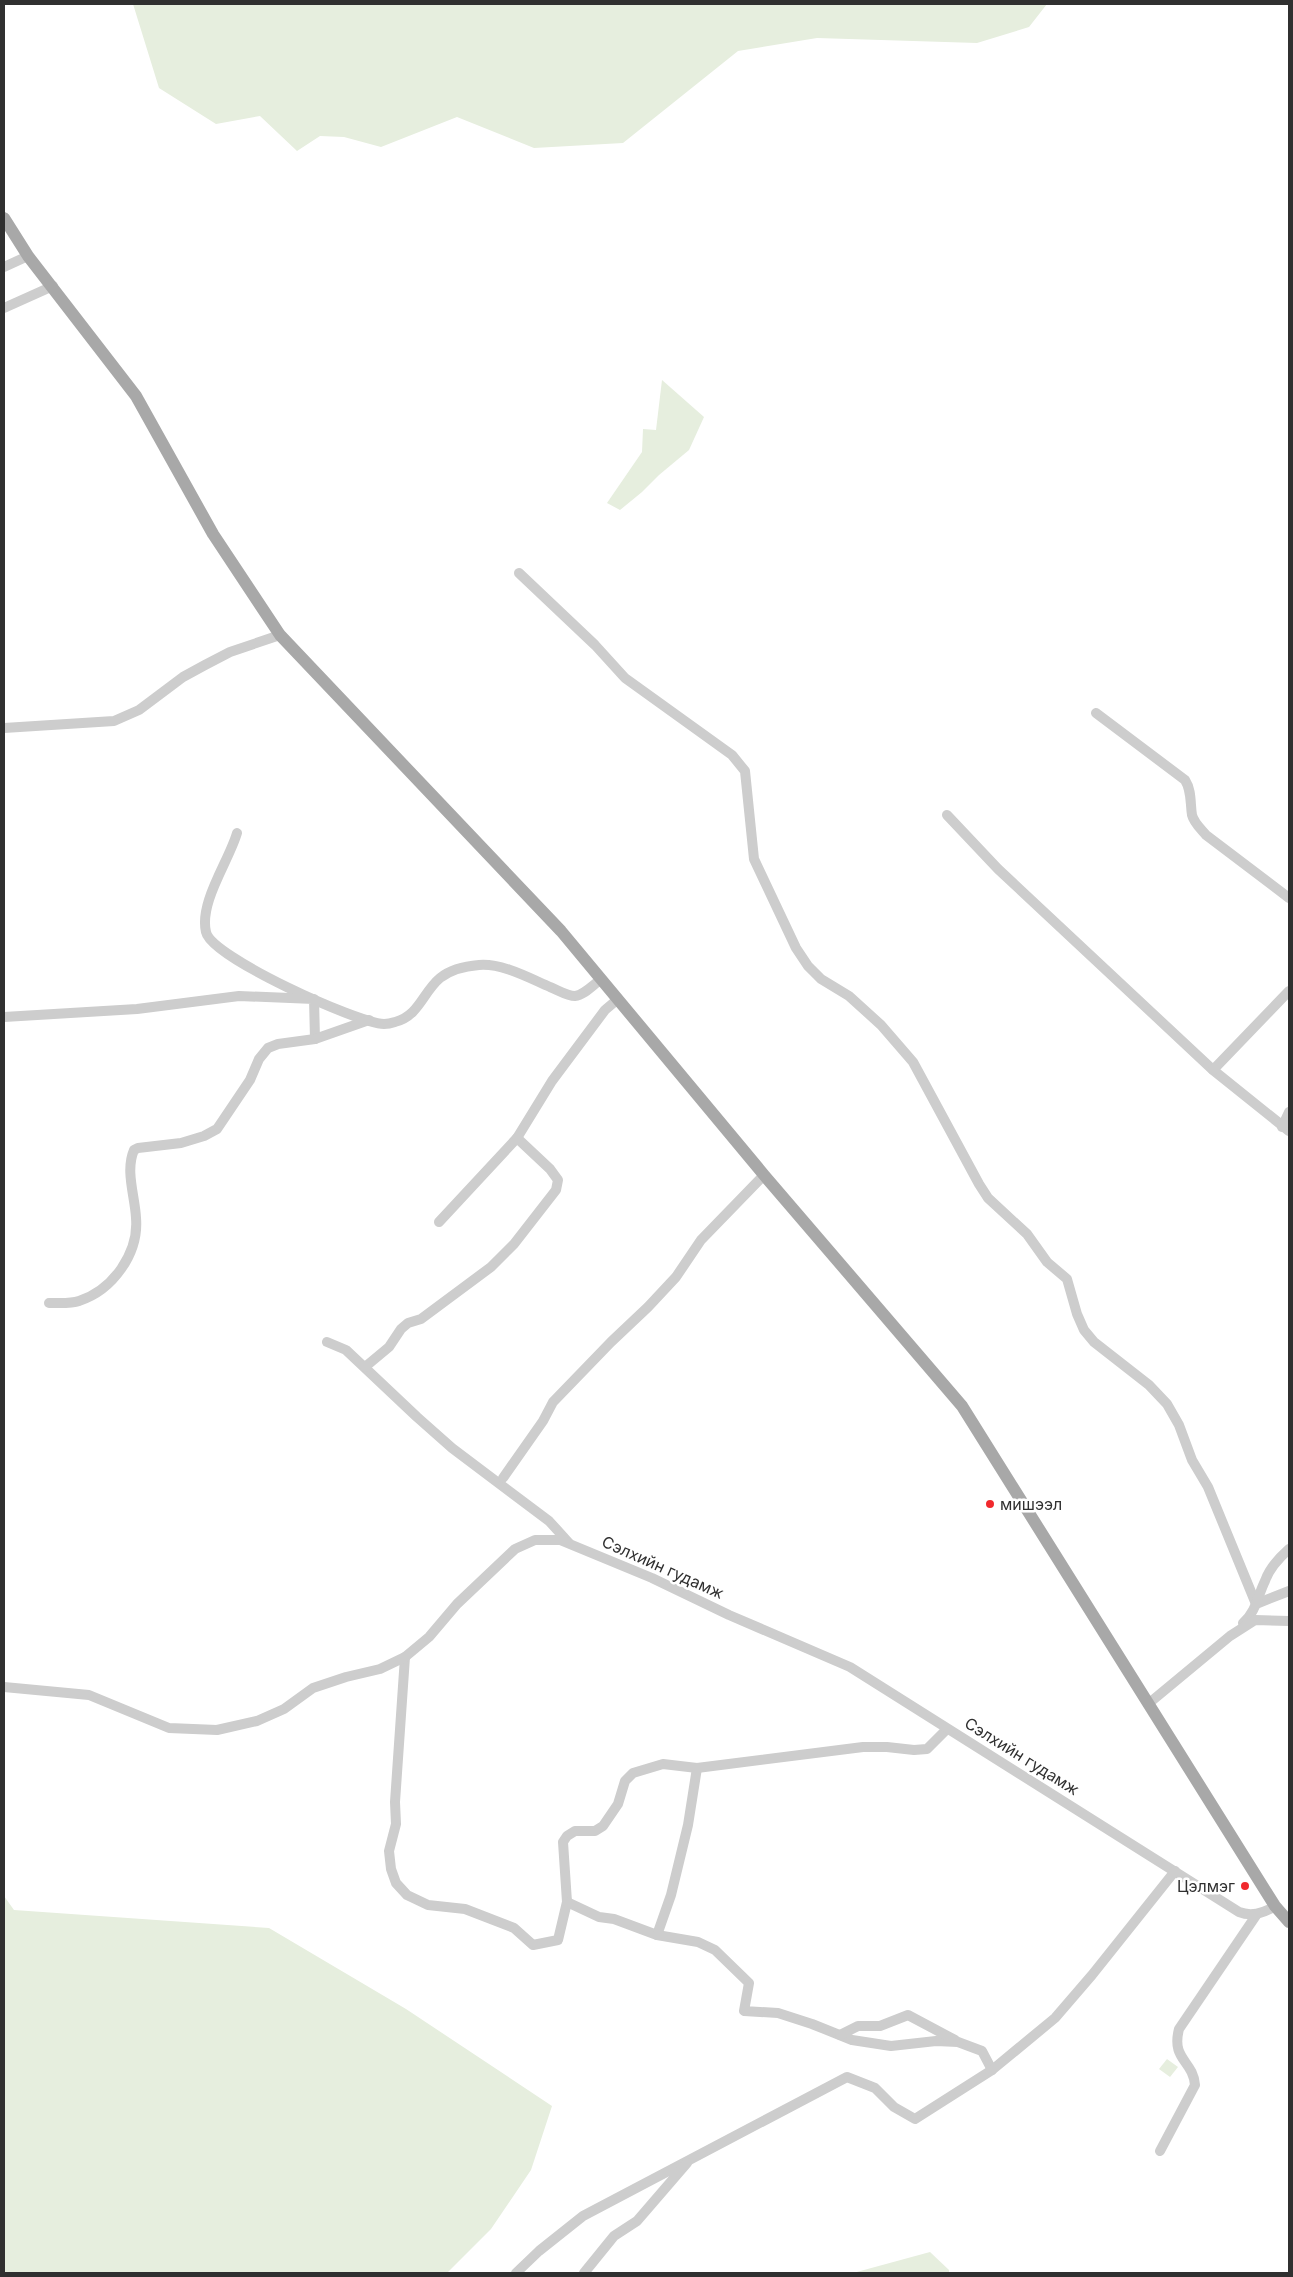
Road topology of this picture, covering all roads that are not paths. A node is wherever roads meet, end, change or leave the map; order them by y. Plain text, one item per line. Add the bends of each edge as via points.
1 (4, 218) edge
2 (28, 256) junction
3 (4, 267) edge
4 (53, 286) junction
5 (4, 308) edge
6 (520, 573) dead end
7 (280, 635) junction
8 (1096, 714) dead end
9 (4, 728) edge
10 (947, 815) dead end
11 (237, 832) dead end
12 (1289, 898) edge
13 (600, 980) junction
14 (1289, 991) edge
15 (314, 999) junction
16 (618, 999) junction
17 (4, 1018) edge
18 (369, 1020) junction
19 (315, 1039) junction
20 (1213, 1070) junction
21 (1289, 1112) edge
22 (1286, 1129) edge
23 (517, 1138) junction
24 (764, 1175) junction
25 (439, 1222) dead end
26 (49, 1303) dead end
27 (327, 1342) dead end
28 (365, 1367) junction
29 (503, 1478) dead end
30 (572, 1545) junction
31 (1289, 1549) edge
32 (1289, 1591) edge
33 (1256, 1604) junction
34 (1289, 1621) edge
35 (1230, 1636) junction
36 (405, 1657) junction
37 (4, 1687) edge
38 (1148, 1704) junction
39 (947, 1729) junction
40 (697, 1768) junction
41 (1175, 1871) junction
42 (566, 1902) junction
43 (1275, 1906) junction
44 (1257, 1914) junction
45 (1289, 1922) edge
46 (657, 1935) junction
47 (840, 2035) junction
48 (958, 2042) junction
49 (992, 2070) junction
50 (1160, 2151) dead end
51 (690, 2159) junction
52 (516, 2273) edge
53 (584, 2273) edge

1 - 2 main road
2 - 3 street
2 - 4 main road
4 - 5 street
4 - 7 main road via 136,396 213,534
6 - 33 street via 625,678 741,764 745,772 754,859 796,948 821,979 849,996 881,1024 913,1062 988,1198 1027,1234 1047,1262 1067,1279 1084,1330 1104,1352 1149,1385 1167,1404 1208,1487
7 - 9 street via 230,652 204,665 139,710 114,721
7 - 13 main road via 561,932
8 - 12 street via 1185,780 1198,826
10 - 20 street via 998,869
11 - 15 street via 208,903 204,918 206,934 240,962
13 - 16 main road
13 - 18 street via 582,994 569,995 513,971 481,965 462,967 441,977 410,1015 384,1024
14 - 20 street
15 - 17 street via 239,996 137,1009
15 - 18 street
15 - 19 street
16 - 23 street via 605,1010 552,1081
16 - 24 main road
18 - 19 street
19 - 26 street via 268,1048 217,1129 180,1143 134,1150 130,1172 137,1221 131,1252 116,1275 98,1292 78,1302
20 - 22 street
21 - 22 street
23 - 25 street
23 - 28 street via 550,1168 558,1180 556,1190 514,1244 491,1267 421,1319 408,1323 389,1347
24 - 29 street via 701,1240 676,1277 553,1402
24 - 38 main road via 962,1406
27 - 28 street via 346,1350
28 - 30 street via 438,1436 549,1521
30 - 36 street, Сэлхийн гудамж via 560,1540 535,1540 515,1549 457,1604 429,1637
30 - 39 street, Сэлхийн гудамж via 850,1668
31 - 33 street via 1265,1578
32 - 33 street
33 - 35 street via 1249,1618
34 - 35 street via 1255,1620
35 - 38 street
36 - 37 street, Сэлхийн гудамж via 380,1669 346,1676 313,1688 284,1709 257,1721 217,1730 169,1728 89,1695
36 - 42 street via 396,1819 389,1851 396,1883 408,1896 428,1905 465,1909 514,1928 533,1945 558,1940
38 - 43 main road
39 - 40 street via 927,1749 863,1747
39 - 41 street, Сэлхийн гудамж
40 - 42 street via 663,1764 632,1774 625,1781 618,1804 603,1826 595,1831 576,1831 566,1836 563,1842
40 - 46 street via 676,1877
41 - 44 street, Сэлхийн гудамж via 1239,1912
41 - 49 street via 1055,2018
42 - 46 street via 599,1917 614,1919
43 - 44 street
43 - 45 main road
44 - 50 street via 1179,2029 1175,2042 1194,2076 1195,2085
46 - 47 street via 698,1942 715,1950 749,1983 744,2011 778,2013
47 - 48 street via 891,2046
47 - 48 street via 858,2026 880,2026 908,2014
48 - 49 street via 982,2051
49 - 51 street via 915,2119 894,2107 875,2088 847,2077
51 - 52 street via 583,2216 539,2250
51 - 53 street via 637,2221 614,2236

